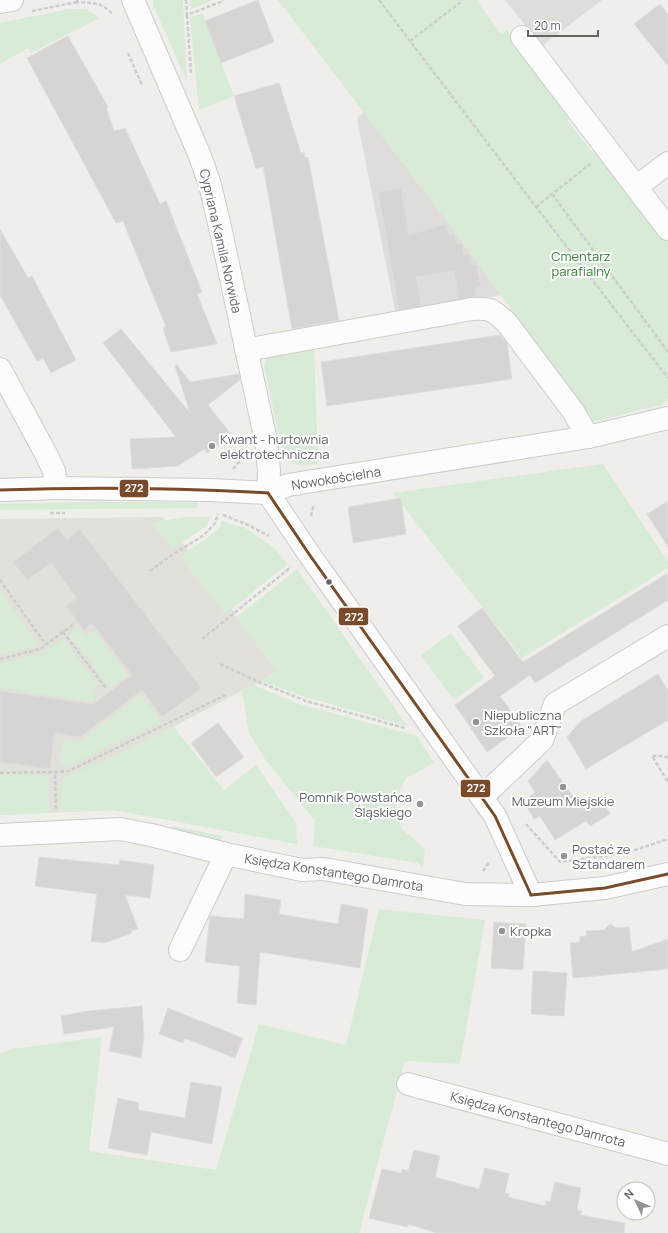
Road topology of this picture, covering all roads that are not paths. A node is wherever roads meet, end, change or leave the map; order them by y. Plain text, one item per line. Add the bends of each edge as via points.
1 (12, 0) edge
2 (133, 0) edge
3 (0, 2) edge
4 (522, 37) dead end
5 (668, 163) edge
6 (636, 187) junction
7 (668, 229) edge
8 (246, 350) junction
9 (0, 369) edge
10 (668, 418) edge
11 (588, 437) junction
12 (57, 488) junction
13 (0, 490) edge
14 (268, 493) junction
15 (668, 636) edge
16 (482, 797) junction
17 (0, 835) edge
18 (226, 854) junction
19 (668, 874) edge
20 (531, 895) junction
21 (180, 950) dead end
22 (408, 1084) dead end
23 (668, 1154) edge

1 - 3 street
2 - 8 street, Cypriana Kamila Norwida via 210,184
4 - 6 street
5 - 6 street
6 - 7 street
8 - 11 street via 486,308 507,323 573,411
8 - 14 street, Cypriana Kamila Norwida via 266,441
9 - 12 street via 46,454 54,472
10 - 11 street, Nowokościelna
11 - 14 street, Nowokościelna via 288,485
12 - 13 street, Nowokościelna
12 - 14 street, Nowokościelna
14 - 16 street
15 - 16 street via 555,704 542,740
16 - 20 street via 495,816
17 - 18 street, Księdza Konstantego Damrota via 120,829
18 - 20 street, Księdza Konstantego Damrota via 302,870 324,869 465,894
18 - 21 street
19 - 20 street, Księdza Konstantego Damrota via 605,888
22 - 23 street, Księdza Konstantego Damrota

